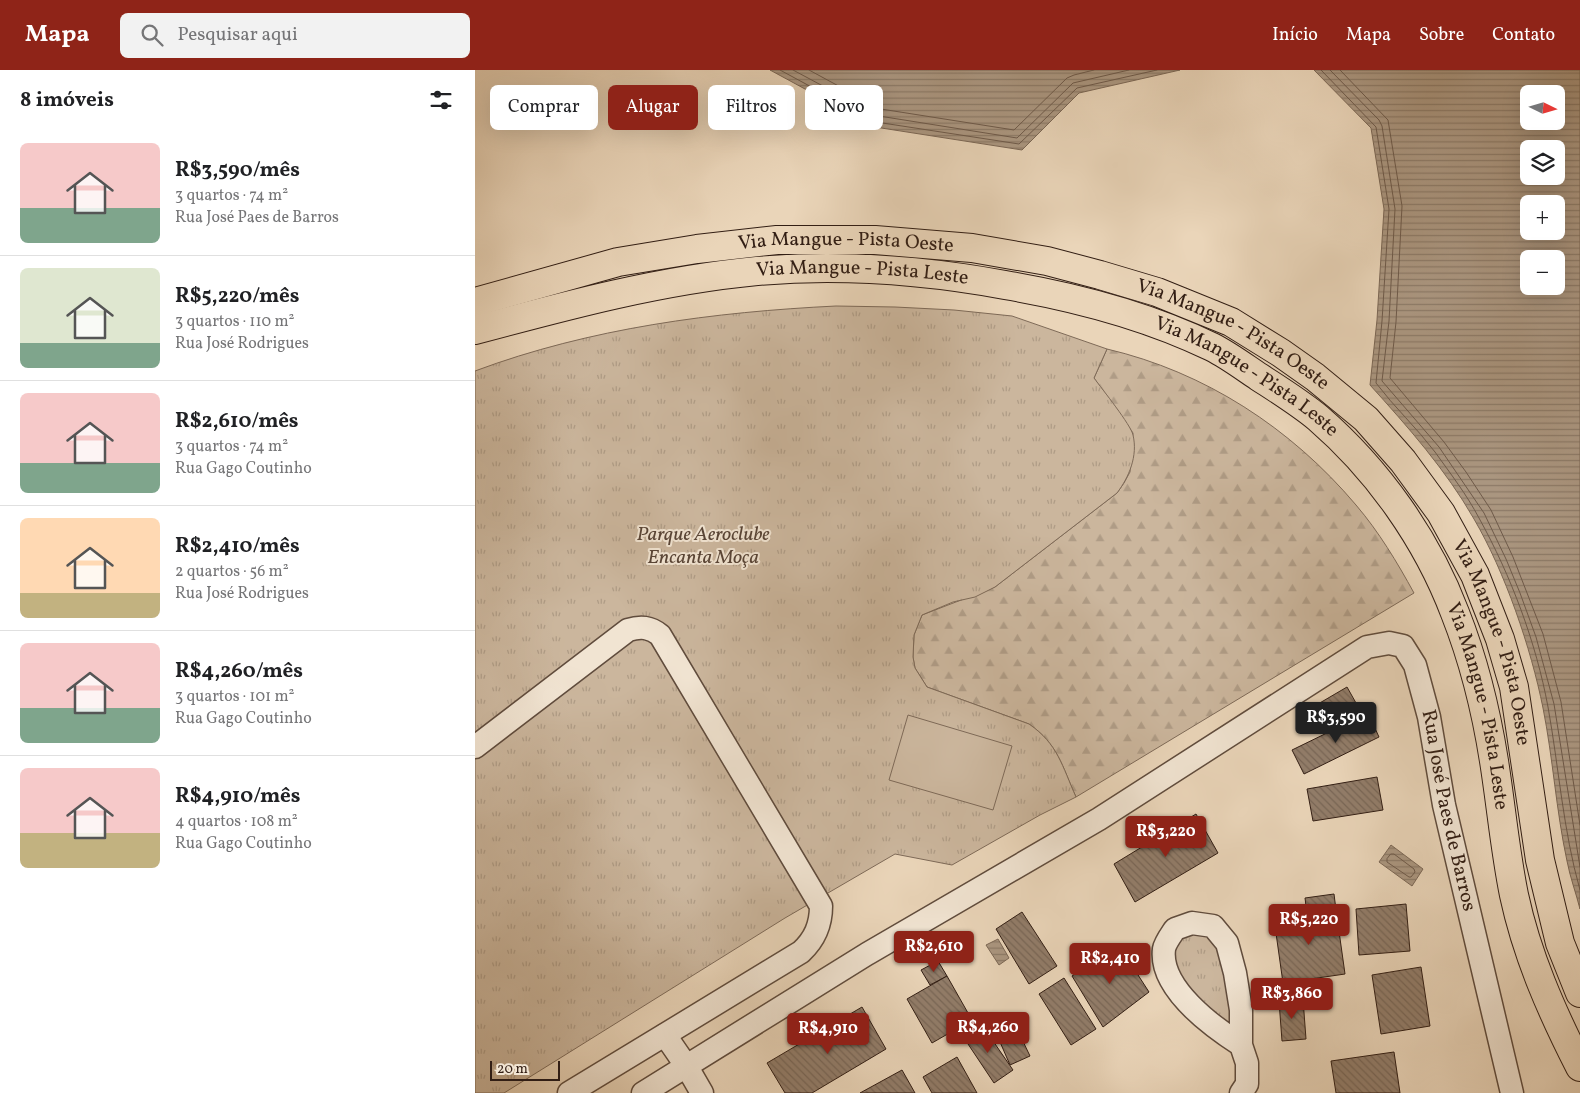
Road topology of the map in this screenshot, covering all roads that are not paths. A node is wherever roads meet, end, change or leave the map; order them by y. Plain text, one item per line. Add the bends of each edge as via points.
1 (475, 302) edge
2 (475, 330) edge
3 (475, 746) edge
4 (1580, 993) edge
5 (665, 1035) junction
6 (1241, 1045) junction
7 (687, 1067) junction
8 (1580, 1067) edge
9 (569, 1093) edge
10 (643, 1093) edge
11 (702, 1093) edge
12 (1241, 1093) edge
13 (1511, 1093) edge

1 - 4 main road, Via Mangue - Pista Oeste via 618,262 697,249 777,240 875,240 973,248 1047,261 1157,292 1231,322 1315,377 1366,419 1403,461 1441,513 1475,575 1500,638 1514,687 1540,860 1560,943
2 - 8 main road, Via Mangue - Pista Leste via 622,292 758,271 848,268 953,275 1048,292 1107,307 1215,348 1283,392 1324,424 1388,492 1434,566 1469,652 1483,701 1515,898 1552,1013
3 - 5 street via 628,630 647,628 660,635 821,906 821,918 814,938 801,952
5 - 7 street
5 - 9 street
6 - 6 street via 1241,1010 1227,944 1213,926 1192,923 1175,929 1164,948 1166,969 1197,1012
6 - 12 street via 1247,1063 1247,1084
7 - 10 street, Rua José Paes de Barros
7 - 11 street
7 - 13 street, Rua José Paes de Barros via 867,954 1099,819 1367,648 1389,643 1403,646 1415,665

